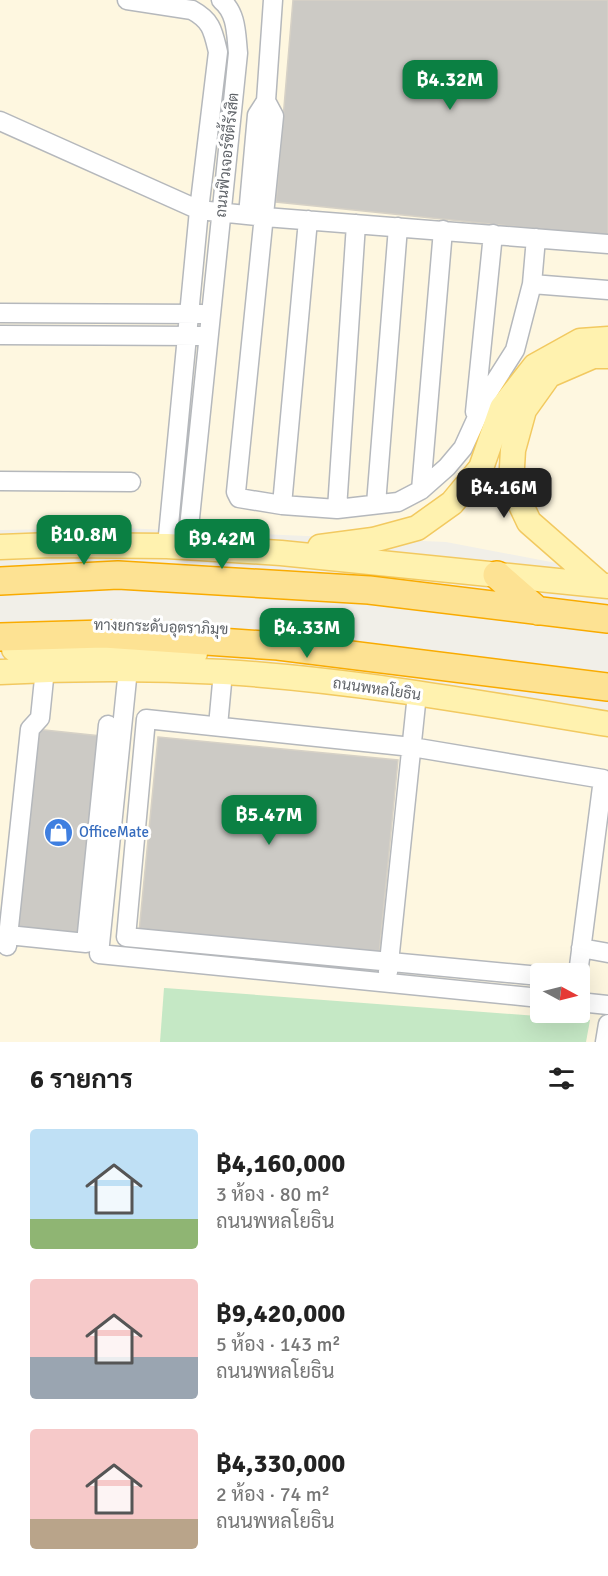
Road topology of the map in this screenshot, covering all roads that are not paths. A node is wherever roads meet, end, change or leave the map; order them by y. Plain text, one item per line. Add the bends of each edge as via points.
1 (126, 0) edge
2 (221, 0) edge
3 (273, 0) edge
4 (193, 5) edge
5 (0, 121) edge
6 (200, 210) junction
7 (220, 213) junction
8 (256, 216) junction
9 (308, 220) junction
10 (356, 224) junction
11 (398, 227) junction
12 (443, 231) junction
13 (493, 234) junction
14 (536, 238) junction
15 (608, 244) edge
16 (532, 284) junction
17 (608, 290) edge
18 (0, 313) edge
19 (190, 313) junction
20 (210, 315) junction
21 (0, 335) edge
22 (188, 336) junction
23 (208, 337) junction
24 (608, 339) edge
25 (608, 356) edge
26 (513, 409) junction
27 (474, 426) junction
28 (0, 481) edge
29 (131, 482) dead end
30 (421, 490) junction
31 (376, 504) junction
32 (282, 505) junction
33 (337, 509) junction
34 (0, 547) edge
35 (177, 547) junction
36 (281, 553) junction
37 (497, 575) junction
38 (606, 579) edge
39 (0, 581) edge
40 (0, 595) edge
41 (538, 611) junction
42 (608, 619) edge
43 (0, 628) edge
44 (608, 631) edge
45 (7, 645) edge
46 (45, 669) junction
47 (128, 669) junction
48 (608, 669) edge
49 (0, 672) edge
50 (223, 672) junction
51 (608, 687) edge
52 (417, 694) junction
53 (538, 712) junction
54 (608, 724) edge
55 (108, 725) dead end
56 (218, 726) junction
57 (411, 747) junction
58 (5, 942) edge
59 (581, 948) junction
60 (608, 952) edge
61 (99, 954) junction
62 (389, 961) junction
63 (579, 963) edge
64 (530, 975) edge
65 (387, 983) junction
66 (530, 997) edge
67 (590, 1003) edge
68 (608, 1005) edge
69 (608, 1024) edge
70 (605, 1042) edge

1 - 4 street, ถนนฟิวเจอร์ซิตี้รังสิต
2 - 7 street, ถนนฟิวเจอร์ซิตี้รังสิต via 235,22 238,52
3 - 8 street via 266,101 257,115
4 - 6 street, ถนนฟิวเจอร์ซิตี้รังสิต via 213,31 218,52
5 - 6 street, ถนนฟิวเจอร์ซิตี้รังสิต
6 - 7 street
6 - 19 street, ถนนฟิวเจอร์ซิตี้รังสิต
7 - 8 street
7 - 20 street, ถนนฟิวเจอร์ซิตี้รังสิต
8 - 9 street
8 - 32 street via 236,492 244,501
9 - 10 street
9 - 32 street
10 - 11 street
10 - 33 street
11 - 12 street
11 - 31 street
12 - 13 street
12 - 30 street
13 - 14 street
13 - 27 street
14 - 15 street
14 - 16 street
16 - 17 street
16 - 27 street via 515,350 494,382
18 - 19 street
19 - 20 street
19 - 22 street, ถนนฟิวเจอร์ซิตี้รังสิต
20 - 23 street, ถนนฟิวเจอร์ซิตี้รังสิต
21 - 22 street
22 - 23 street
22 - 35 street, ถนนฟิวเจอร์ซิตี้รังสิต
23 - 35 street, ถนนฟิวเจอร์ซิตี้รังสิต
24 - 26 main road via 580,341 535,366
25 - 26 main road via 593,356 549,375
26 - 36 main road via 481,468 452,503 417,528 373,540
26 - 38 main road via 511,484 529,522 578,566
27 - 30 street via 463,448
28 - 29 street
30 - 31 street via 398,502
31 - 33 street
32 - 33 street
34 - 35 main road
35 - 36 main road
36 - 37 main road
37 - 38 main road
37 - 41 highway
39 - 41 highway via 118,575 369,590
40 - 44 highway via 100,590 326,598
41 - 42 highway
43 - 48 highway, ทางยกระดับอุตราภิมุข via 100,624 217,628
45 - 51 highway, ถนนพหลโยธิน via 104,634 257,644
45 - 53 main road via 192,653 324,665 422,680
46 - 47 main road, ถนนพหลโยธิน
46 - 49 main road, ถนนพหลโยธิน
46 - 58 street via 40,718 30,729
47 - 50 main road, ถนนพหลโยธิน
47 - 61 street
50 - 52 main road, ถนนพหลโยธิน
50 - 56 street
52 - 53 main road, ถนนพหลโยธิน
52 - 57 street
53 - 54 main road, ถนนพหลโยธิน
55 - 58 street via 86,944
56 - 57 street
56 - 62 street via 174,730 146,719 126,937
57 - 59 street via 603,779
57 - 62 street
58 - 61 street
59 - 60 street
59 - 63 street
61 - 65 street
62 - 64 street
62 - 65 street
65 - 66 street
67 - 68 street
69 - 70 street

